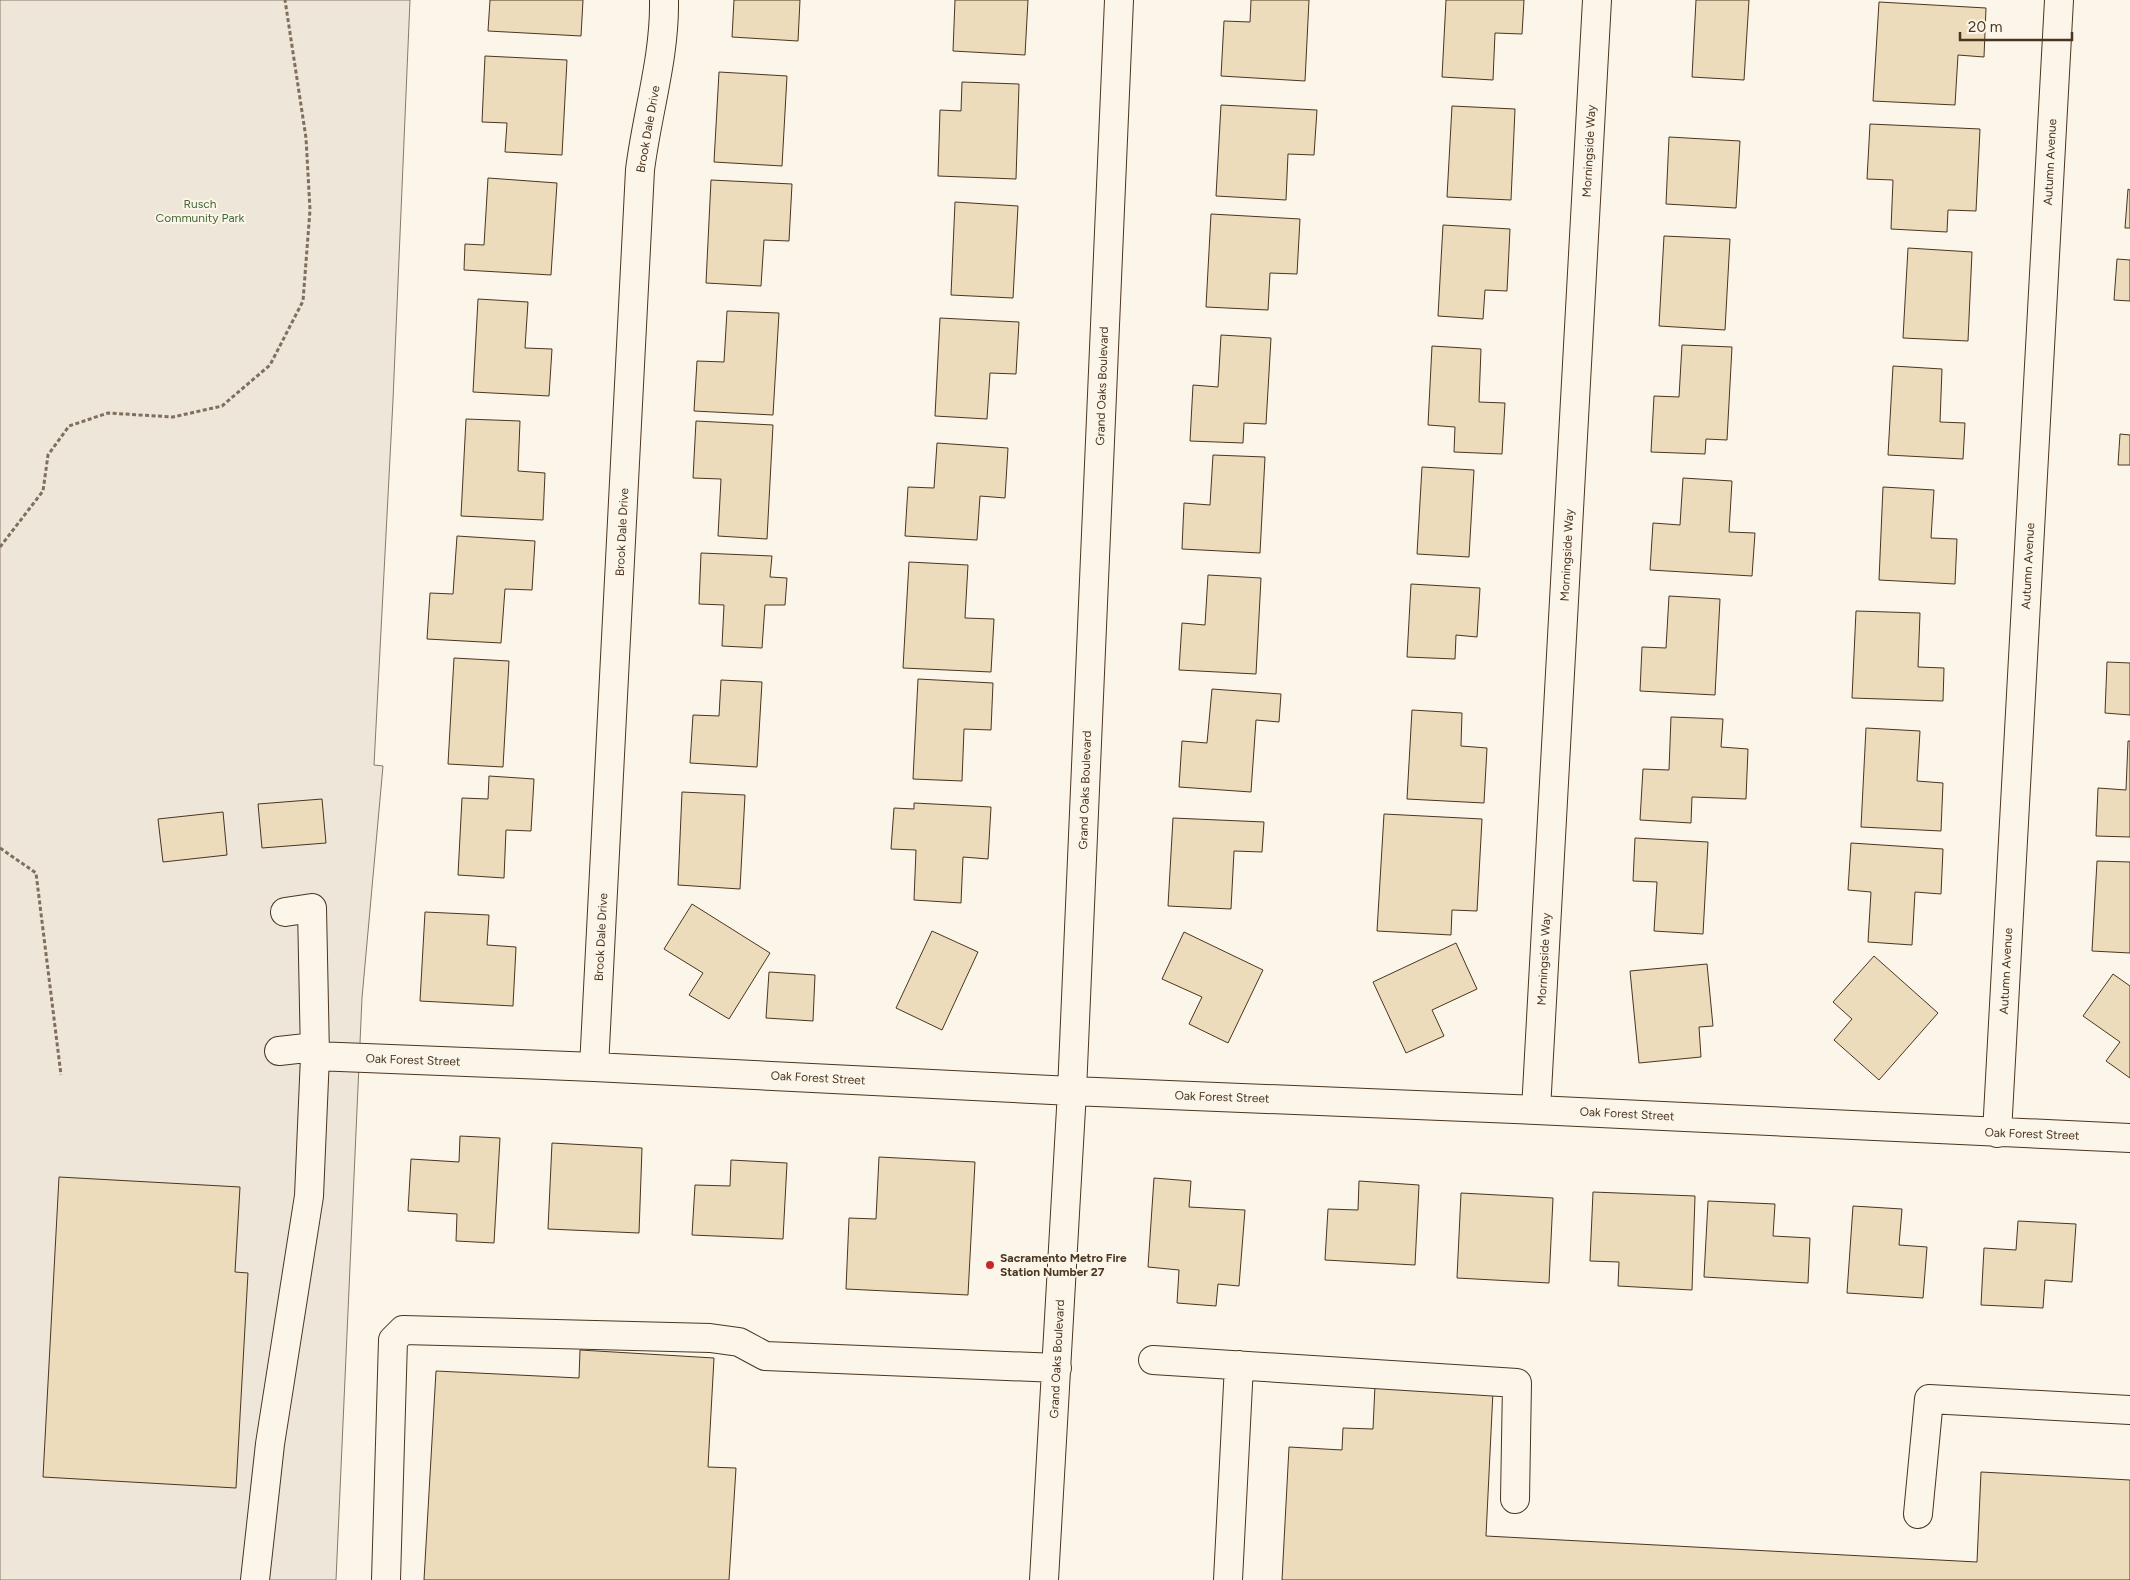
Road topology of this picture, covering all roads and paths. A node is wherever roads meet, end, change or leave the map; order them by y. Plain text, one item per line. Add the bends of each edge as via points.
1 (285, 0) edge
2 (664, 0) edge
3 (1119, 0) edge
4 (1597, 0) edge
5 (2059, 0) edge
6 (0, 547) edge
7 (0, 848) edge
8 (284, 912) dead end
9 (278, 1051) dead end
10 (315, 1051) junction
11 (594, 1066) junction
12 (61, 1074) dead end
13 (1072, 1091) junction
14 (1536, 1110) junction
15 (1997, 1133) junction
16 (2130, 1138) edge
17 (1153, 1360) dead end
18 (1239, 1365) junction
19 (1056, 1368) junction
20 (2130, 1410) edge
21 (1515, 1500) dead end
22 (1918, 1514) dead end
23 (255, 1580) edge
24 (386, 1580) edge
25 (1044, 1580) edge
26 (1228, 1580) edge

1 - 6 path via 306,138 310,210 303,301 270,365 222,406 173,418 108,413 69,426 48,455 43,491
2 - 11 street, Brook Dale Drive via 656,82 640,170
3 - 13 street, Grand Oaks Boulevard
4 - 14 street, Morningside Way
5 - 15 street, Autumn Avenue
7 - 12 path via 36,873
8 - 10 street via 312,908
9 - 10 street, Oak Forest Street
10 - 11 street, Oak Forest Street
10 - 23 street via 309,1196 270,1444
11 - 13 street, Oak Forest Street
13 - 14 street, Oak Forest Street
13 - 19 street, Grand Oaks Boulevard
14 - 15 street, Oak Forest Street
15 - 16 street, Oak Forest Street
17 - 18 street
18 - 21 street via 1517,1383
18 - 26 street
19 - 24 street via 765,1356 738,1342 710,1338 404,1330 394,1340
19 - 25 street, Grand Oaks Boulevard
20 - 22 street via 1929,1398

